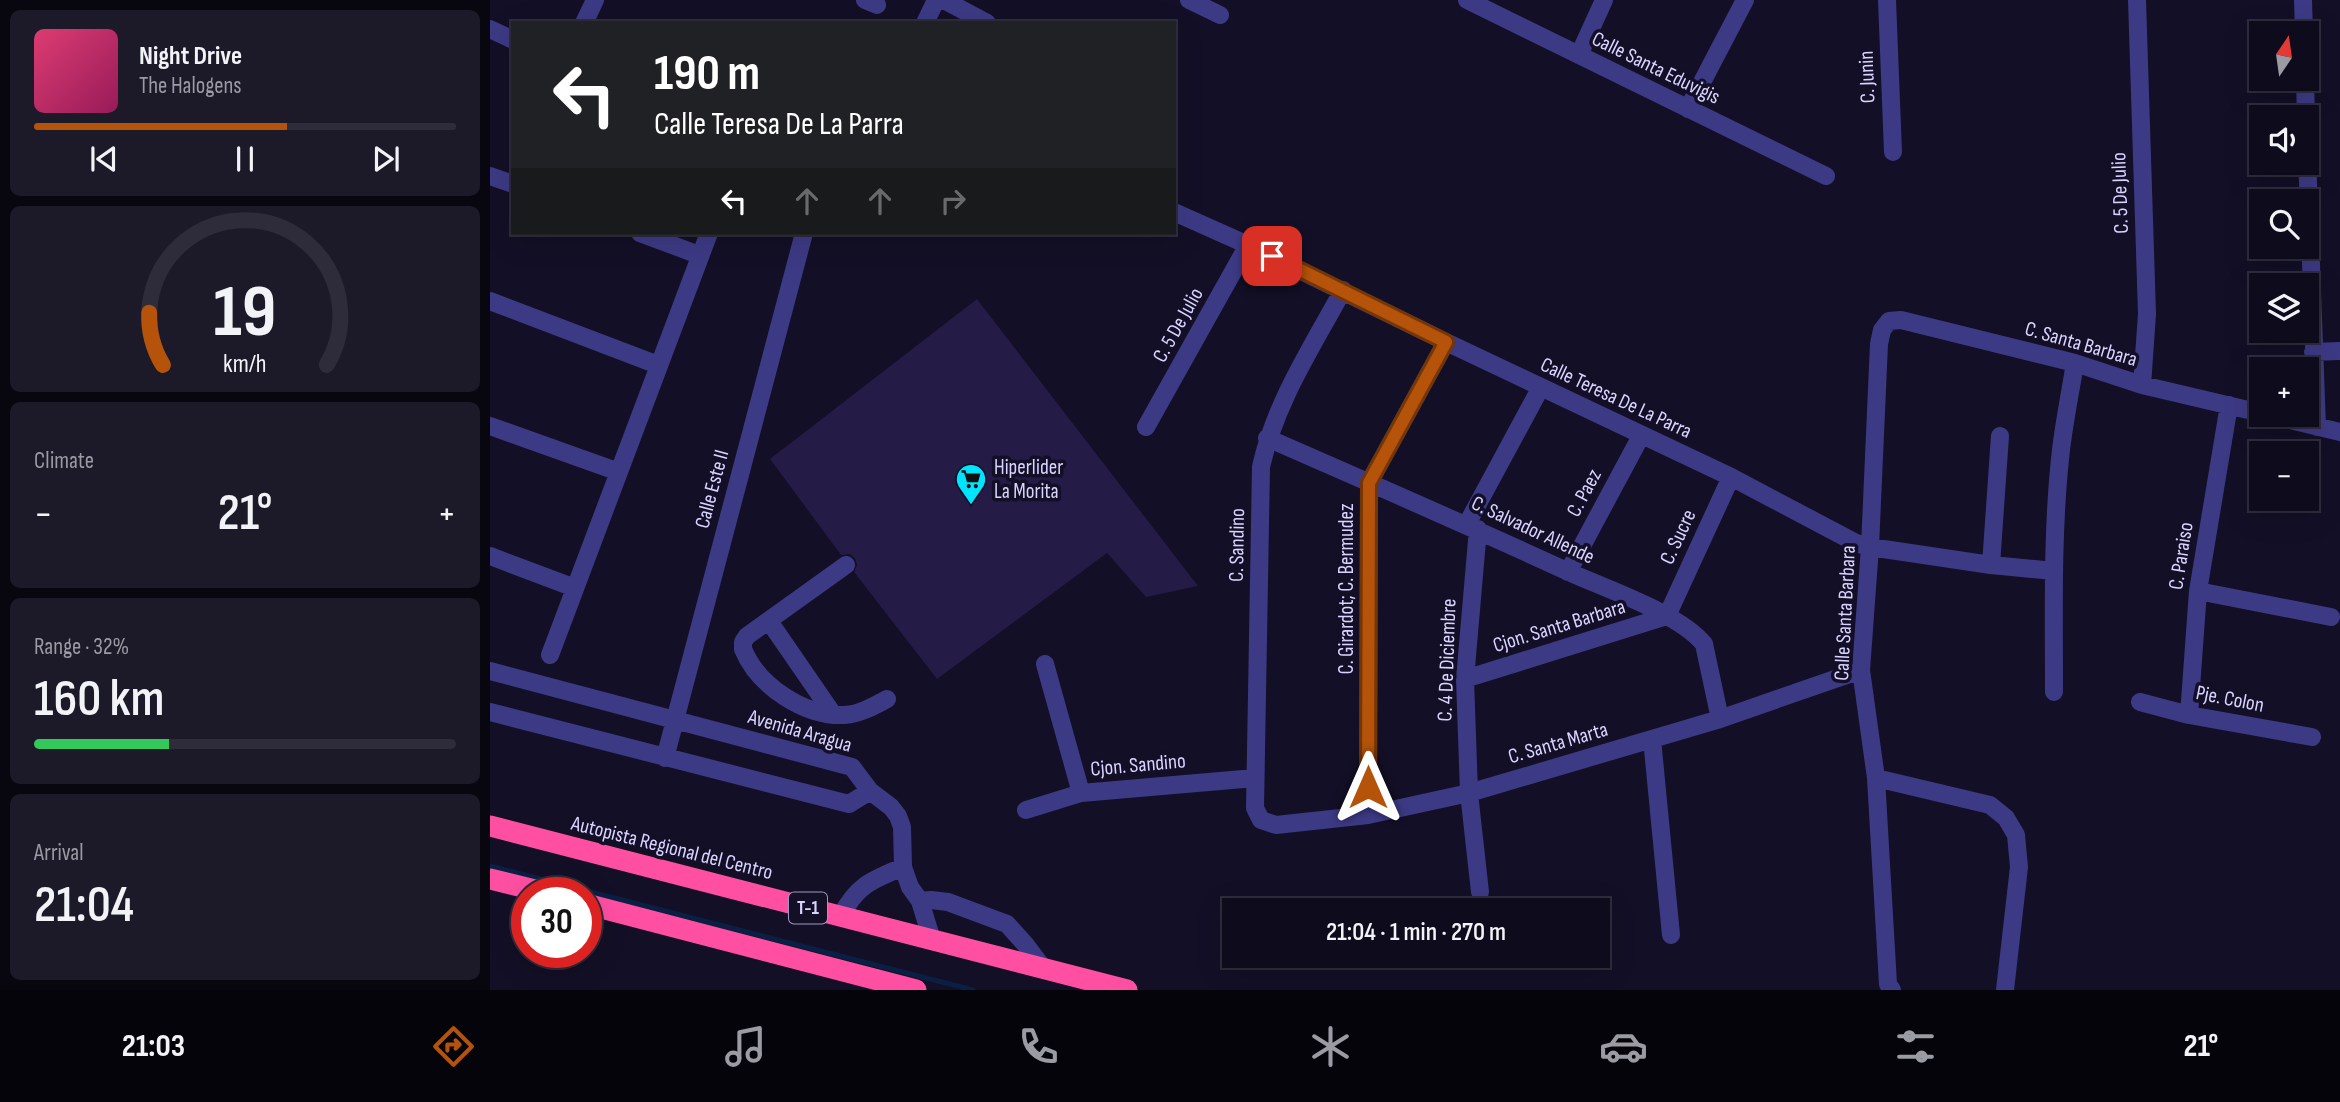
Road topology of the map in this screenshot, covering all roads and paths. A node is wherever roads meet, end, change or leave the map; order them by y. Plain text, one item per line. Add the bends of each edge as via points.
1 (594, 0) edge
2 (936, 0) edge
3 (944, 0) edge
4 (1189, 0) edge
5 (1604, 0) edge
6 (1745, 0) edge
7 (1887, 0) edge
8 (2137, 0) edge
9 (2303, 0) edge
10 (1470, 1) edge
11 (1220, 15) dead end
12 (585, 21) edge
13 (926, 21) edge
14 (983, 21) edge
15 (2304, 21) edge
16 (490, 29) edge
17 (511, 39) edge
18 (1578, 55) junction
19 (1688, 109) junction
20 (1893, 152) dead end
21 (2307, 175) edge
22 (490, 176) edge
23 (1826, 176) dead end
24 (511, 183) edge
25 (1176, 213) edge
26 (644, 235) edge
27 (708, 235) edge
28 (803, 235) edge
29 (1248, 245) junction
30 (699, 256) junction
31 (1343, 290) junction
32 (490, 301) edge
33 (1889, 321) joint
34 (1446, 342) junction
35 (2340, 351) edge
36 (2313, 352) junction
37 (2313, 357) edge
38 (2075, 363) junction
39 (658, 365) junction
40 (2143, 385) junction
41 (1541, 387) junction
42 (2229, 405) junction
43 (2249, 410) edge
44 (490, 426) edge
45 (1146, 427) dead end
46 (2317, 427) edge
47 (2340, 432) edge
48 (1641, 436) junction
49 (2000, 436) dead end
50 (1267, 438) junction
51 (619, 472) junction
52 (1731, 477) junction
53 (1369, 483) junction
54 (1472, 527) junction
55 (1870, 547) junction
56 (490, 555) edge
57 (846, 565) dead end
58 (1991, 565) junction
59 (2054, 571) junction
60 (1568, 572) junction
61 (575, 588) junction
62 (2198, 591) junction
63 (1667, 616) junction
64 (2331, 617) dead end
65 (769, 621) junction
66 (550, 655) dead end
67 (1045, 664) dead end
68 (1861, 670) junction
69 (490, 671) edge
70 (1465, 679) junction
71 (2054, 692) dead end
72 (887, 699) dead end
73 (2140, 702) dead end
74 (490, 712) edge
75 (833, 714) junction
76 (2189, 715) junction
77 (1720, 719) junction
78 (674, 720) junction
79 (2312, 737) dead end
80 (1652, 739) junction
81 (665, 758) junction
82 (1255, 778) junction
83 (1876, 778) junction
84 (870, 791) junction
85 (1081, 793) junction
86 (1469, 793) junction
87 (1026, 810) dead end
88 (1368, 814) junction
89 (1261, 820) joint
90 (490, 826) edge
91 (903, 867) junction
92 (490, 879) edge
93 (511, 884) edge
94 (1480, 892) dead end
95 (920, 901) junction
96 (602, 908) edge
97 (841, 916) junction
98 (1671, 935) dead end
99 (932, 940) junction
100 (1043, 968) junction
101 (916, 990) edge
102 (1127, 990) edge
103 (1892, 990) edge
104 (2005, 990) edge

1 - 12 street
2 - 13 street
3 - 14 street
4 - 11 street
5 - 18 street
6 - 19 street
7 - 20 street, C. Junin
8 - 40 street, C. 5 De Julio via 2147,314
9 - 15 street
10 - 18 street, Calle Santa Eduvigis
16 - 17 street
18 - 19 street, Calle Santa Eduvigis
19 - 23 street, Calle Santa Eduvigis
21 - 36 street
22 - 24 street
25 - 29 street, Calle Teresa De La Parra
26 - 30 street
27 - 30 street
28 - 78 street, Calle Este II
29 - 31 street, Calle Teresa De La Parra
29 - 45 street, C. 5 De Julio
30 - 39 street
31 - 34 street, Calle Teresa De La Parra
31 - 50 street, C. Sandino
32 - 39 street
33 - 38 street, C. Santa Barbara via 1901,320
33 - 55 street, Calle Santa Barbara via 1879,344
34 - 41 street, Calle Teresa De La Parra
34 - 53 street, C. Girardot; C. Bermudez
35 - 36 street
36 - 37 street
38 - 40 street, C. Santa Barbara
38 - 59 street via 2060,459
39 - 51 street
40 - 42 street, C. Santa Barbara
41 - 48 street, Calle Teresa De La Parra
41 - 54 street, C. 4 De Diciembre
42 - 43 street, C. Santa Barbara
42 - 62 street, C. Paraiso
44 - 51 street
46 - 47 street
48 - 52 street, Calle Teresa De La Parra
48 - 60 street, C. Paez
49 - 58 street
50 - 53 street, C. Salvador Allende
50 - 82 street, C. Sandino via 1261,467
51 - 61 street
52 - 55 street, Calle Teresa De La Parra
52 - 63 street, C. Sucre
53 - 54 street, C. Salvador Allende
53 - 88 street, C. Girardot; C. Bermudez
54 - 60 street, C. Salvador Allende
54 - 70 street, C. 4 De Diciembre
55 - 58 street, Calle Teresa De La Parra
55 - 68 street, Calle Santa Barbara
56 - 61 street
57 - 65 street
58 - 59 street, Calle Teresa De La Parra
59 - 71 street
60 - 63 street, C. Salvador Allende
61 - 66 street
62 - 64 street
62 - 76 street, C. Paraiso
63 - 70 street, Cjon. Santa Barbara
63 - 77 street, C. Salvador Allende via 1703,644
65 - 75 street
65 - 75 street via 747,636 743,642 746,655 769,686 789,701
67 - 85 street
68 - 77 street, C. Santa Marta
68 - 83 street, Calle Santa Barbara
69 - 78 street, Avenida Aragua
70 - 86 street, C. 4 De Diciembre
72 - 75 street via 864,710
73 - 76 street, Pje. Colon
74 - 81 street
76 - 79 street, Pje. Colon
77 - 80 street, C. Santa Marta
78 - 81 street, Calle Este II
78 - 84 street, Avenida Aragua via 852,767
80 - 86 street, C. Santa Marta
80 - 98 street
81 - 84 street via 849,804
82 - 85 street, Cjon. Sandino
82 - 89 street, C. Sandino via 1255,808
83 - 103 street, Calle Santa Barbara via 1888,984
83 - 104 street via 1990,806 2006,818 2016,835 2019,867
84 - 91 street, Avenida Aragua via 898,817
85 - 87 street, Cjon. Sandino
86 - 88 street, C. Santa Marta
86 - 94 street, C. 4 De Diciembre
88 - 89 street, C. Santa Marta via 1276,825
90 - 97 highway, Autopista Regional del Centro / T-1
91 - 95 street
91 - 97 street via 862,887
92 - 93 highway
95 - 99 street
95 - 100 street via 948,902 1007,925
96 - 101 highway
97 - 99 highway, Autopista Regional del Centro / T-1
99 - 100 highway, Autopista Regional del Centro / T-1
100 - 102 highway, Autopista Regional del Centro / T-1

